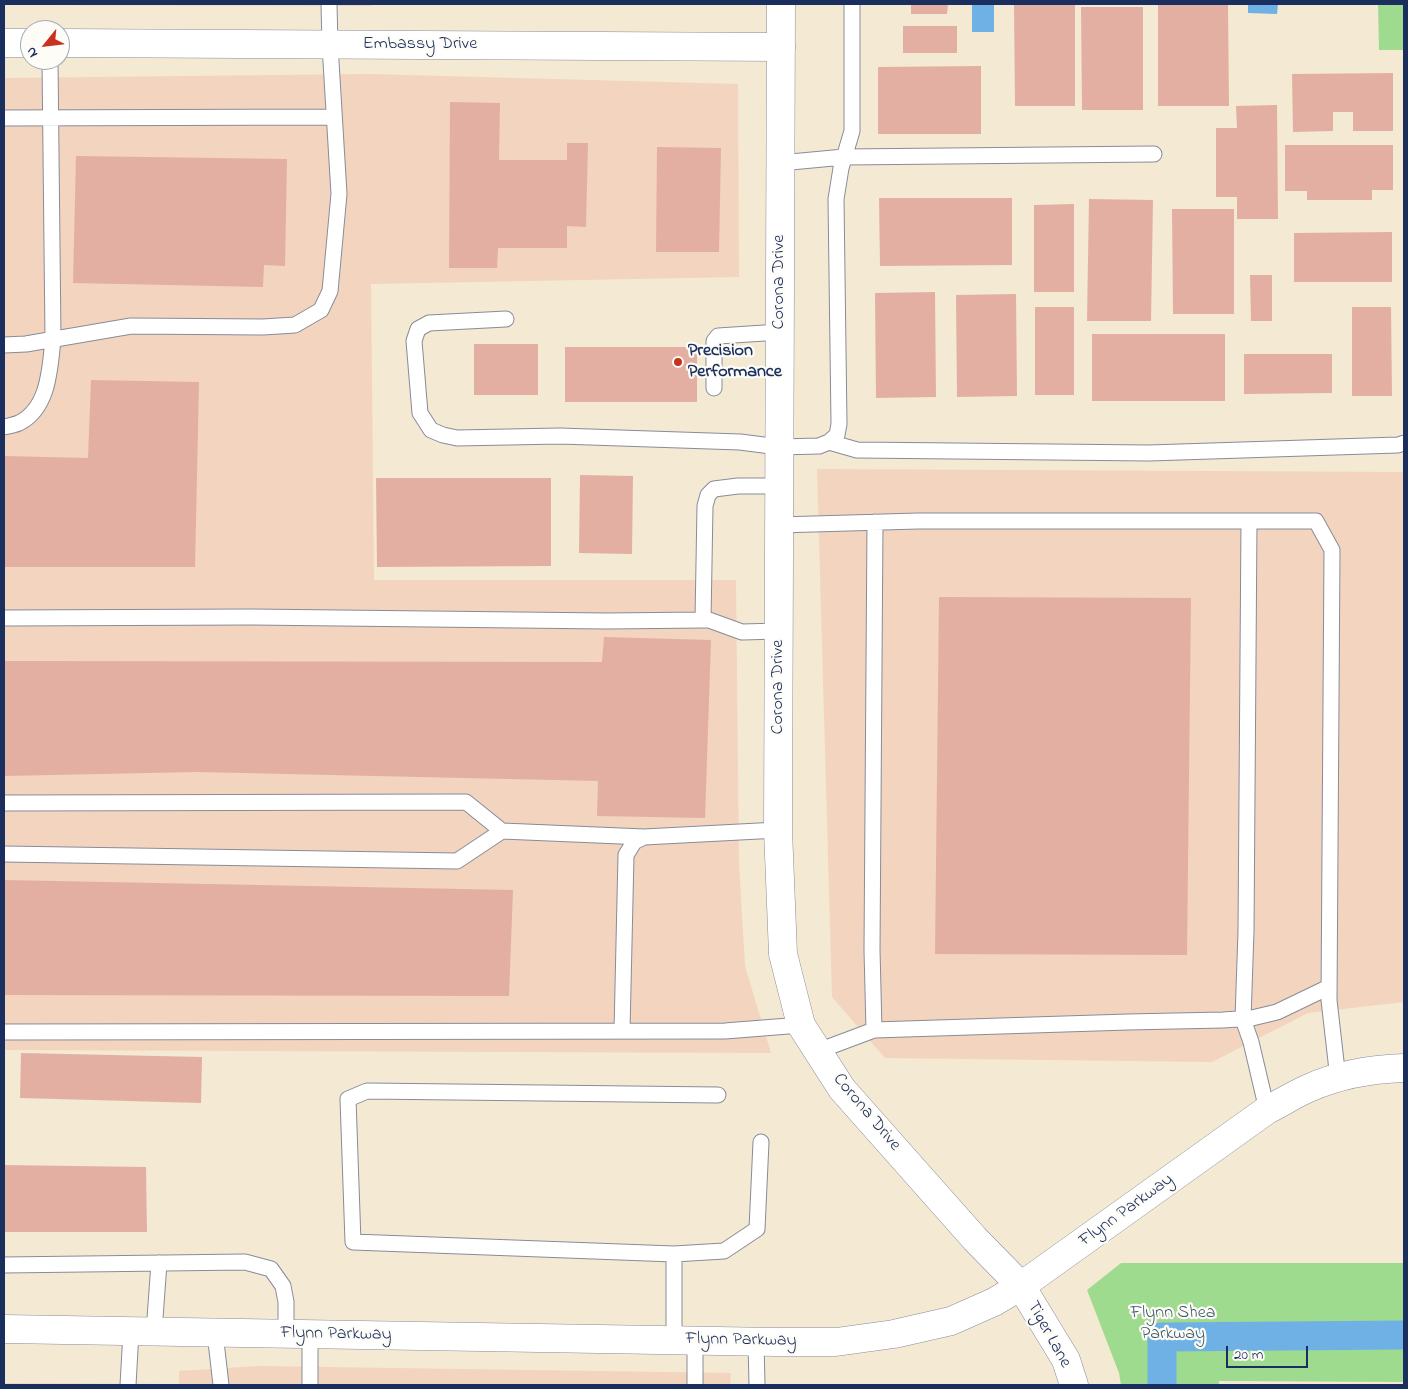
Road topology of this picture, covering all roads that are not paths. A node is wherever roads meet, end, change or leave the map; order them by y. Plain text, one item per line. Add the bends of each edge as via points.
1 (330, 4) edge
2 (781, 4) edge
3 (852, 4) edge
4 (4, 43) edge
5 (20, 43) edge
6 (70, 44) edge
7 (330, 45) junction
8 (781, 47) junction
9 (50, 70) edge
10 (334, 116) junction
11 (50, 117) junction
12 (4, 118) edge
13 (1154, 154) dead end
14 (844, 157) junction
15 (780, 163) junction
16 (506, 319) dead end
17 (780, 332) junction
18 (53, 339) junction
19 (4, 345) edge
20 (714, 388) dead end
21 (4, 427) edge
22 (829, 442) junction
23 (1404, 443) edge
24 (780, 447) junction
25 (779, 486) junction
26 (1249, 521) junction
27 (875, 522) junction
28 (779, 525) junction
29 (4, 618) edge
30 (703, 620) junction
31 (779, 631) junction
32 (4, 803) edge
33 (778, 830) junction
34 (502, 831) junction
35 (644, 837) junction
36 (4, 854) edge
37 (1329, 987) junction
38 (1243, 1019) junction
39 (801, 1025) junction
40 (874, 1030) junction
41 (622, 1031) junction
42 (4, 1032) edge
43 (818, 1051) junction
44 (1404, 1068) edge
45 (1338, 1079) junction
46 (718, 1095) dead end
47 (1267, 1110) junction
48 (761, 1142) dead end
49 (674, 1254) junction
50 (159, 1263) junction
51 (4, 1265) edge
52 (1021, 1286) junction
53 (4, 1329) edge
54 (143, 1332) junction
55 (215, 1333) junction
56 (298, 1334) junction
57 (685, 1340) junction
58 (756, 1342) junction
59 (128, 1385) edge
60 (221, 1385) edge
61 (310, 1385) edge
62 (695, 1385) edge
63 (758, 1385) edge
64 (1074, 1385) edge

1 - 7 lane
2 - 8 street, Corona Drive
3 - 14 lane via 852,130
4 - 5 street
6 - 7 street, Embassy Drive
7 - 8 street, Embassy Drive
7 - 10 lane
8 - 15 street, Corona Drive
9 - 11 lane
10 - 11 lane
10 - 18 lane via 339,194 330,291 321,310 295,325 131,326
11 - 12 lane
11 - 18 lane
13 - 14 lane
14 - 15 lane
14 - 22 lane via 836,199 839,424 837,435
15 - 17 street, Corona Drive
16 - 24 lane via 429,323 418,329 414,341 420,413 431,430 457,438 588,437 740,442
17 - 20 lane via 718,336 714,341
17 - 24 street, Corona Drive
18 - 19 lane
18 - 21 lane via 44,393 34,411 19,423
22 - 23 lane via 857,450 1139,453
22 - 24 lane via 819,446
24 - 25 street, Corona Drive
25 - 28 street, Corona Drive
25 - 30 lane via 714,489 708,495 705,506
26 - 27 lane
26 - 37 lane via 1316,521 1332,550
26 - 38 lane
27 - 28 lane
27 - 40 lane
28 - 31 street, Corona Drive
29 - 30 lane
30 - 31 lane via 742,632
31 - 33 street, Corona Drive
32 - 34 lane via 466,802
33 - 35 lane
33 - 39 street, Corona Drive via 783,954
34 - 35 lane
34 - 36 lane via 457,861
35 - 41 lane via 634,842 626,855
37 - 38 lane via 1277,1012
37 - 45 lane
38 - 40 lane
38 - 47 lane
39 - 41 lane via 725,1031
39 - 43 street, Corona Drive
40 - 43 lane
41 - 42 lane
43 - 52 street, Corona Drive via 842,1089
44 - 45 street, Flynn Parkway via 1382,1069
45 - 47 street, Flynn Parkway via 1309,1088
46 - 49 lane via 367,1091 348,1099 353,1242
47 - 52 street, Flynn Parkway
48 - 49 lane via 757,1229 724,1251
49 - 57 lane
50 - 51 lane
50 - 54 lane
50 - 56 lane via 245,1262 271,1269 283,1286
52 - 58 street, Flynn Parkway via 994,1302 951,1320 894,1334 836,1342
52 - 64 street, Tiger Lane via 1066,1360
53 - 54 street, Flynn Parkway
54 - 55 street, Flynn Parkway
54 - 59 lane
55 - 56 street, Flynn Parkway
55 - 60 lane
56 - 57 street, Flynn Parkway
56 - 61 lane
57 - 58 street, Flynn Parkway
57 - 62 lane
58 - 63 lane

